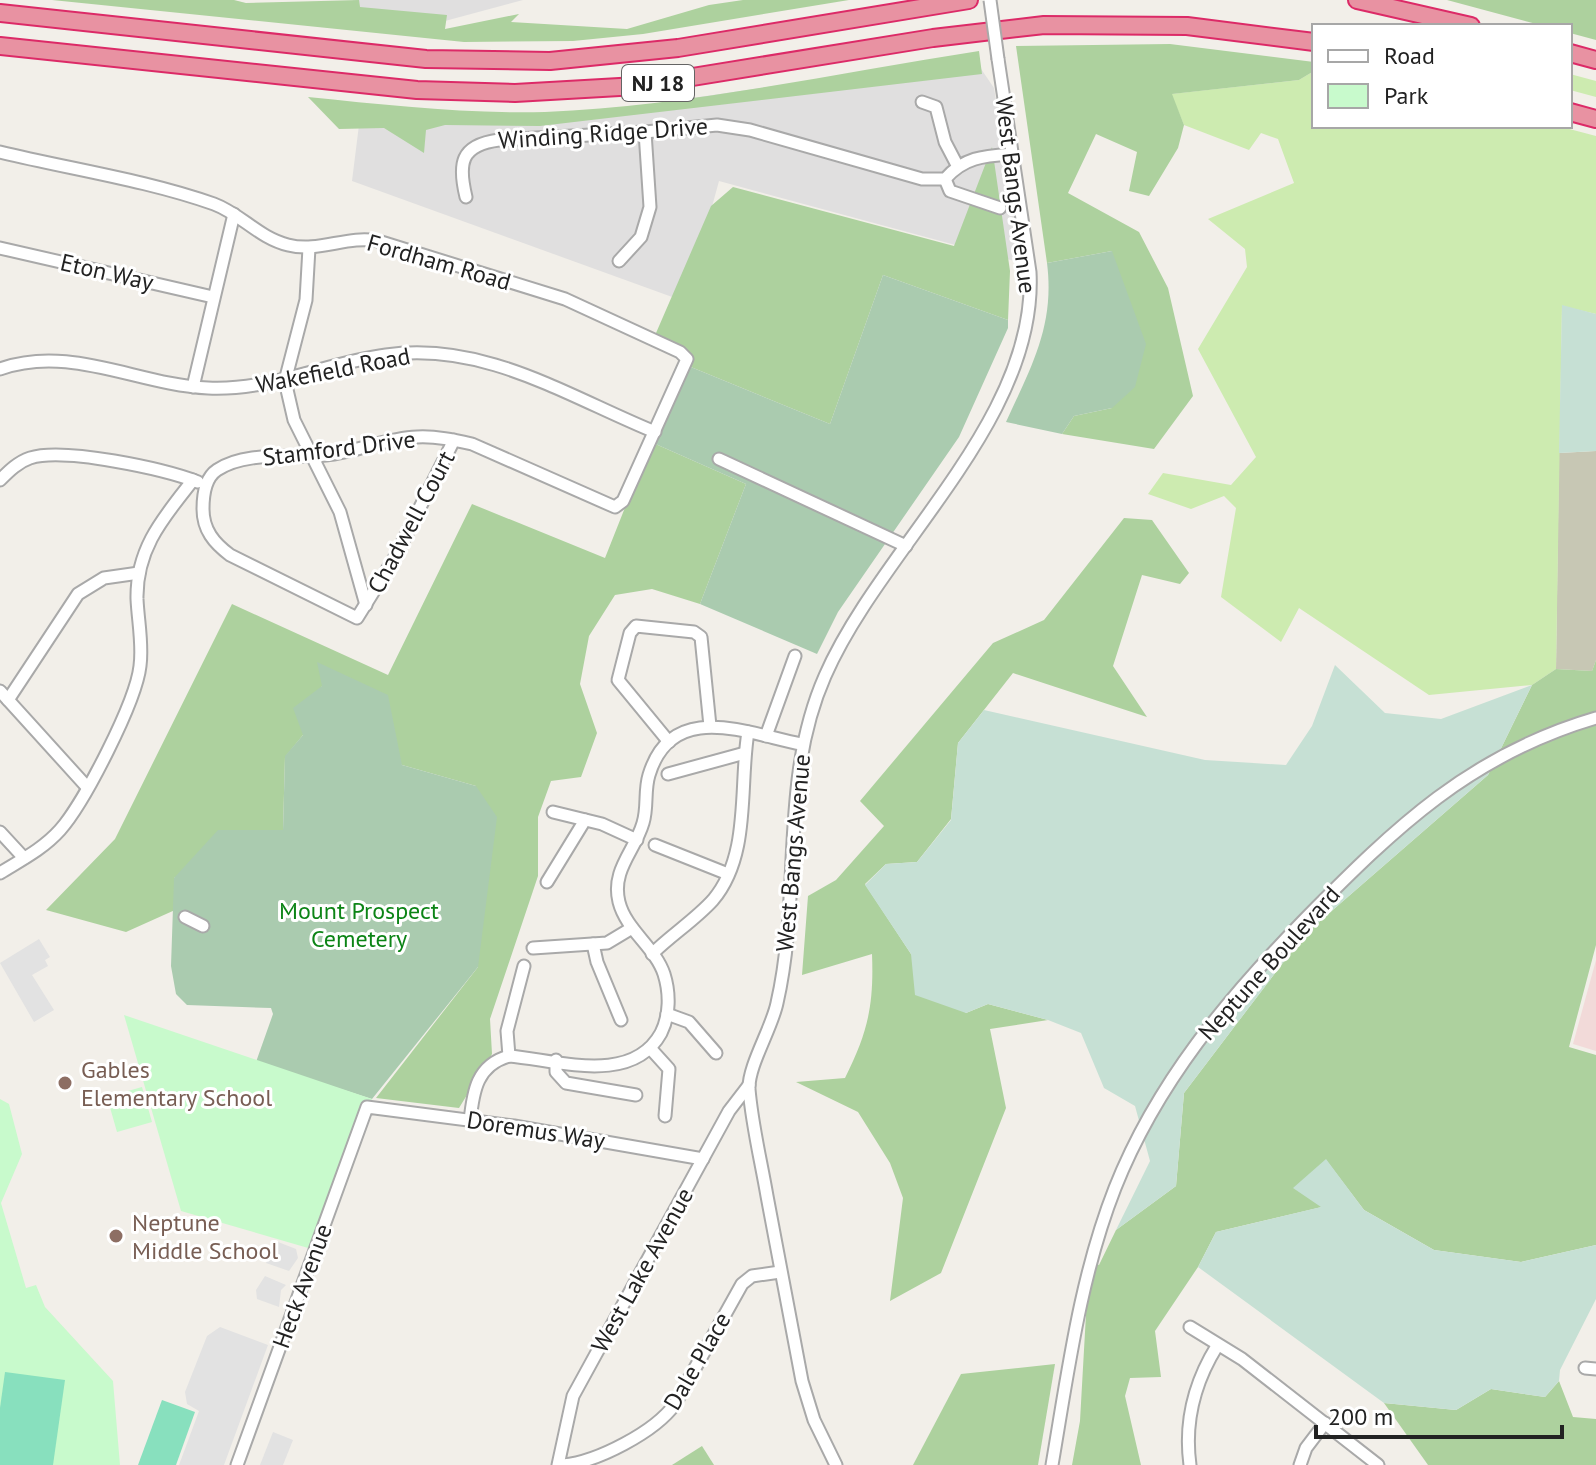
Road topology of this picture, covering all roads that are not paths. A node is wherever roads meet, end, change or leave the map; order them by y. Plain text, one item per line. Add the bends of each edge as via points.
1 (969, 0) edge
2 (990, 0) edge
3 (1357, 0) edge
4 (0, 13) edge
5 (1462, 24) edge
6 (1312, 42) edge
7 (0, 46) edge
8 (1572, 54) edge
9 (1596, 60) edge
10 (922, 102) dead end
11 (1572, 113) edge
12 (1596, 119) edge
13 (645, 132) junction
14 (0, 152) edge
15 (1012, 154) junction
16 (957, 165) junction
17 (945, 179) junction
18 (466, 197) dead end
19 (1000, 208) dead end
20 (234, 214) junction
21 (309, 248) junction
22 (3, 250) edge
23 (619, 261) dead end
24 (213, 297) junction
25 (0, 369) edge
26 (285, 381) junction
27 (193, 387) junction
28 (655, 432) junction
29 (454, 440) junction
30 (310, 456) junction
31 (719, 459) dead end
32 (0, 480) edge
33 (193, 480) junction
34 (206, 484) junction
35 (906, 546) junction
36 (139, 573) junction
37 (366, 605) junction
38 (795, 656) dead end
39 (4, 696) edge
40 (1596, 718) edge
41 (710, 726) junction
42 (748, 732) junction
43 (766, 736) junction
44 (669, 742) junction
45 (801, 744) junction
46 (745, 753) junction
47 (668, 774) dead end
48 (87, 787) junction
49 (553, 812) dead end
50 (585, 820) junction
51 (0, 832) edge
52 (637, 840) junction
53 (655, 845) dead end
54 (24, 858) junction
55 (0, 873) edge
56 (728, 874) junction
57 (547, 882) dead end
58 (185, 917) dead end
59 (203, 926) dead end
60 (632, 928) junction
61 (593, 944) junction
62 (533, 948) dead end
63 (652, 954) junction
64 (524, 966) dead end
65 (667, 1014) junction
66 (621, 1020) dead end
67 (650, 1048) junction
68 (716, 1053) dead end
69 (509, 1056) junction
70 (556, 1060) junction
71 (749, 1085) junction
72 (636, 1095) dead end
73 (367, 1107) joint
74 (665, 1116) dead end
75 (470, 1121) junction
76 (703, 1159) junction
77 (780, 1272) junction
78 (1190, 1327) dead end
79 (1217, 1346) junction
80 (1325, 1423) junction
81 (237, 1465) edge
82 (561, 1465) edge
83 (836, 1465) edge
84 (1052, 1465) edge
85 (1190, 1465) edge
86 (1300, 1465) edge
87 (1378, 1465) edge

1 - 4 highway, NJ 18 via 678,48 550,61 426,59
2 - 15 street, West Bangs Avenue, bridge
3 - 5 highway
6 - 7 highway, NJ 18 via 1187,26 1044,25 637,86 515,93 417,90
8 - 9 highway
10 - 16 street via 936,107
11 - 12 highway
13 - 17 street, Winding Ridge Drive via 703,124 738,127 922,179
13 - 18 street, Winding Ridge Drive via 487,142 463,160
13 - 23 street via 650,207 641,237
14 - 20 street, Fordham Road via 202,200
15 - 16 street via 973,157
15 - 35 street, West Bangs Avenue via 1031,295 1022,342 985,429
16 - 17 street
17 - 19 street via 950,191
20 - 21 street, Fordham Road via 270,239
20 - 24 street
21 - 26 street via 306,300
21 - 28 street, Fordham Road via 354,239 378,241 565,299 680,352 687,359
22 - 24 street, Eton Way
24 - 27 street
25 - 27 street, Wakefield Road via 67,361
26 - 27 street, Wakefield Road
26 - 28 street, Wakefield Road via 383,355 454,354 508,367
26 - 30 street
28 - 29 street, Stamford Drive via 623,501 611,506
29 - 30 street, Stamford Drive via 407,437
29 - 37 street, Chadwell Court
30 - 34 street, Stamford Drive via 244,460 216,471
30 - 37 street via 340,512
31 - 35 street
32 - 33 street via 22,461 49,454 178,473
33 - 34 street
33 - 36 street via 157,524
34 - 37 street, Chadwell Court via 204,521 218,546 357,618
35 - 45 street, West Bangs Avenue via 840,644
36 - 39 street via 104,578 78,594
36 - 48 street via 138,680
38 - 43 street
39 - 48 street
40 - 84 street, Neptune Boulevard via 1522,744 1425,804 1256,970 1204,1031 1152,1111 1107,1210 1081,1301
41 - 42 street
41 - 44 street
41 - 44 street via 701,637 636,626 618,680
42 - 43 street
42 - 46 street
43 - 45 street
44 - 52 street via 649,775
45 - 71 street, West Bangs Avenue via 784,959 777,1003
46 - 47 street
46 - 56 street via 739,833
48 - 54 street via 60,830
49 - 50 street
50 - 52 street
50 - 57 street
51 - 54 street
52 - 60 street via 617,879 619,904
53 - 56 street
54 - 55 street
56 - 63 street via 710,903
58 - 59 street
60 - 61 street via 614,940
60 - 63 street
61 - 62 street
61 - 66 street
63 - 65 street via 664,974
64 - 69 street via 507,1031
65 - 67 street
65 - 68 street via 689,1022
67 - 70 street via 612,1066
67 - 74 street via 669,1069
69 - 70 street
69 - 75 street via 492,1062 480,1075
70 - 72 street via 556,1072 566,1083
71 - 76 street, West Lake Avenue
71 - 77 street, West Bangs Avenue
73 - 75 street, Doremus Way
73 - 81 street, Heck Avenue
75 - 76 street, Doremus Way
76 - 82 street, West Lake Avenue via 573,1396
77 - 82 street, Dale Place via 752,1276 742,1284 662,1420 591,1460
77 - 83 street, West Bangs Avenue via 806,1396
78 - 79 street
79 - 80 street
79 - 85 street via 1192,1403
80 - 86 street
80 - 87 street

